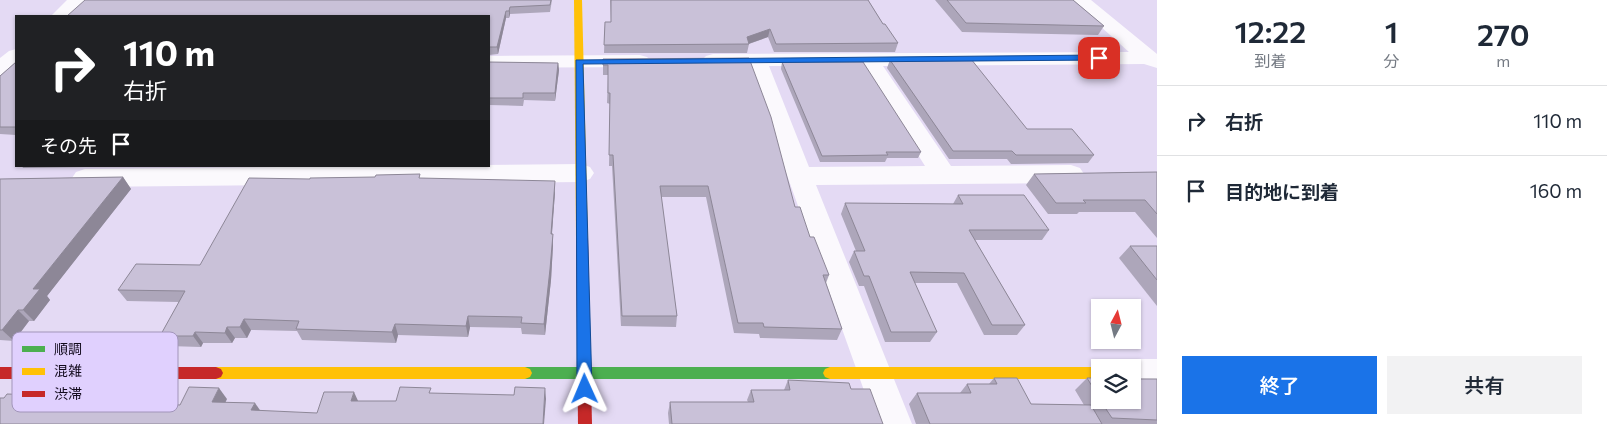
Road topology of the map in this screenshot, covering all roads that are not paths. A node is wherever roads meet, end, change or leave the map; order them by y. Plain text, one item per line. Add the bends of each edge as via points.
1 (78, 0) edge
2 (578, 0) edge
3 (1080, 0) edge
4 (61, 15) edge
5 (697, 60) edge
6 (756, 60) junction
7 (868, 60) junction
8 (579, 61) junction
9 (657, 61) edge
10 (1153, 61) edge
11 (490, 62) edge
12 (581, 173) junction
13 (1099, 174) edge
14 (801, 176) junction
15 (944, 176) junction
16 (59, 178) edge
17 (584, 372) junction
18 (178, 373) edge
19 (875, 373) junction
20 (1091, 374) edge
21 (1141, 374) edge
22 (1157, 374) edge
23 (585, 424) edge
24 (894, 424) edge

1 - 4 street
2 - 8 street
3 - 10 street
5 - 6 street
6 - 7 street
6 - 14 street
7 - 10 street
7 - 15 street
8 - 9 street
8 - 11 street
8 - 12 street
12 - 16 street
12 - 17 street
13 - 15 street
14 - 15 street
14 - 19 street
17 - 18 street
17 - 19 street
17 - 23 street
19 - 20 street
19 - 24 street
21 - 22 street

